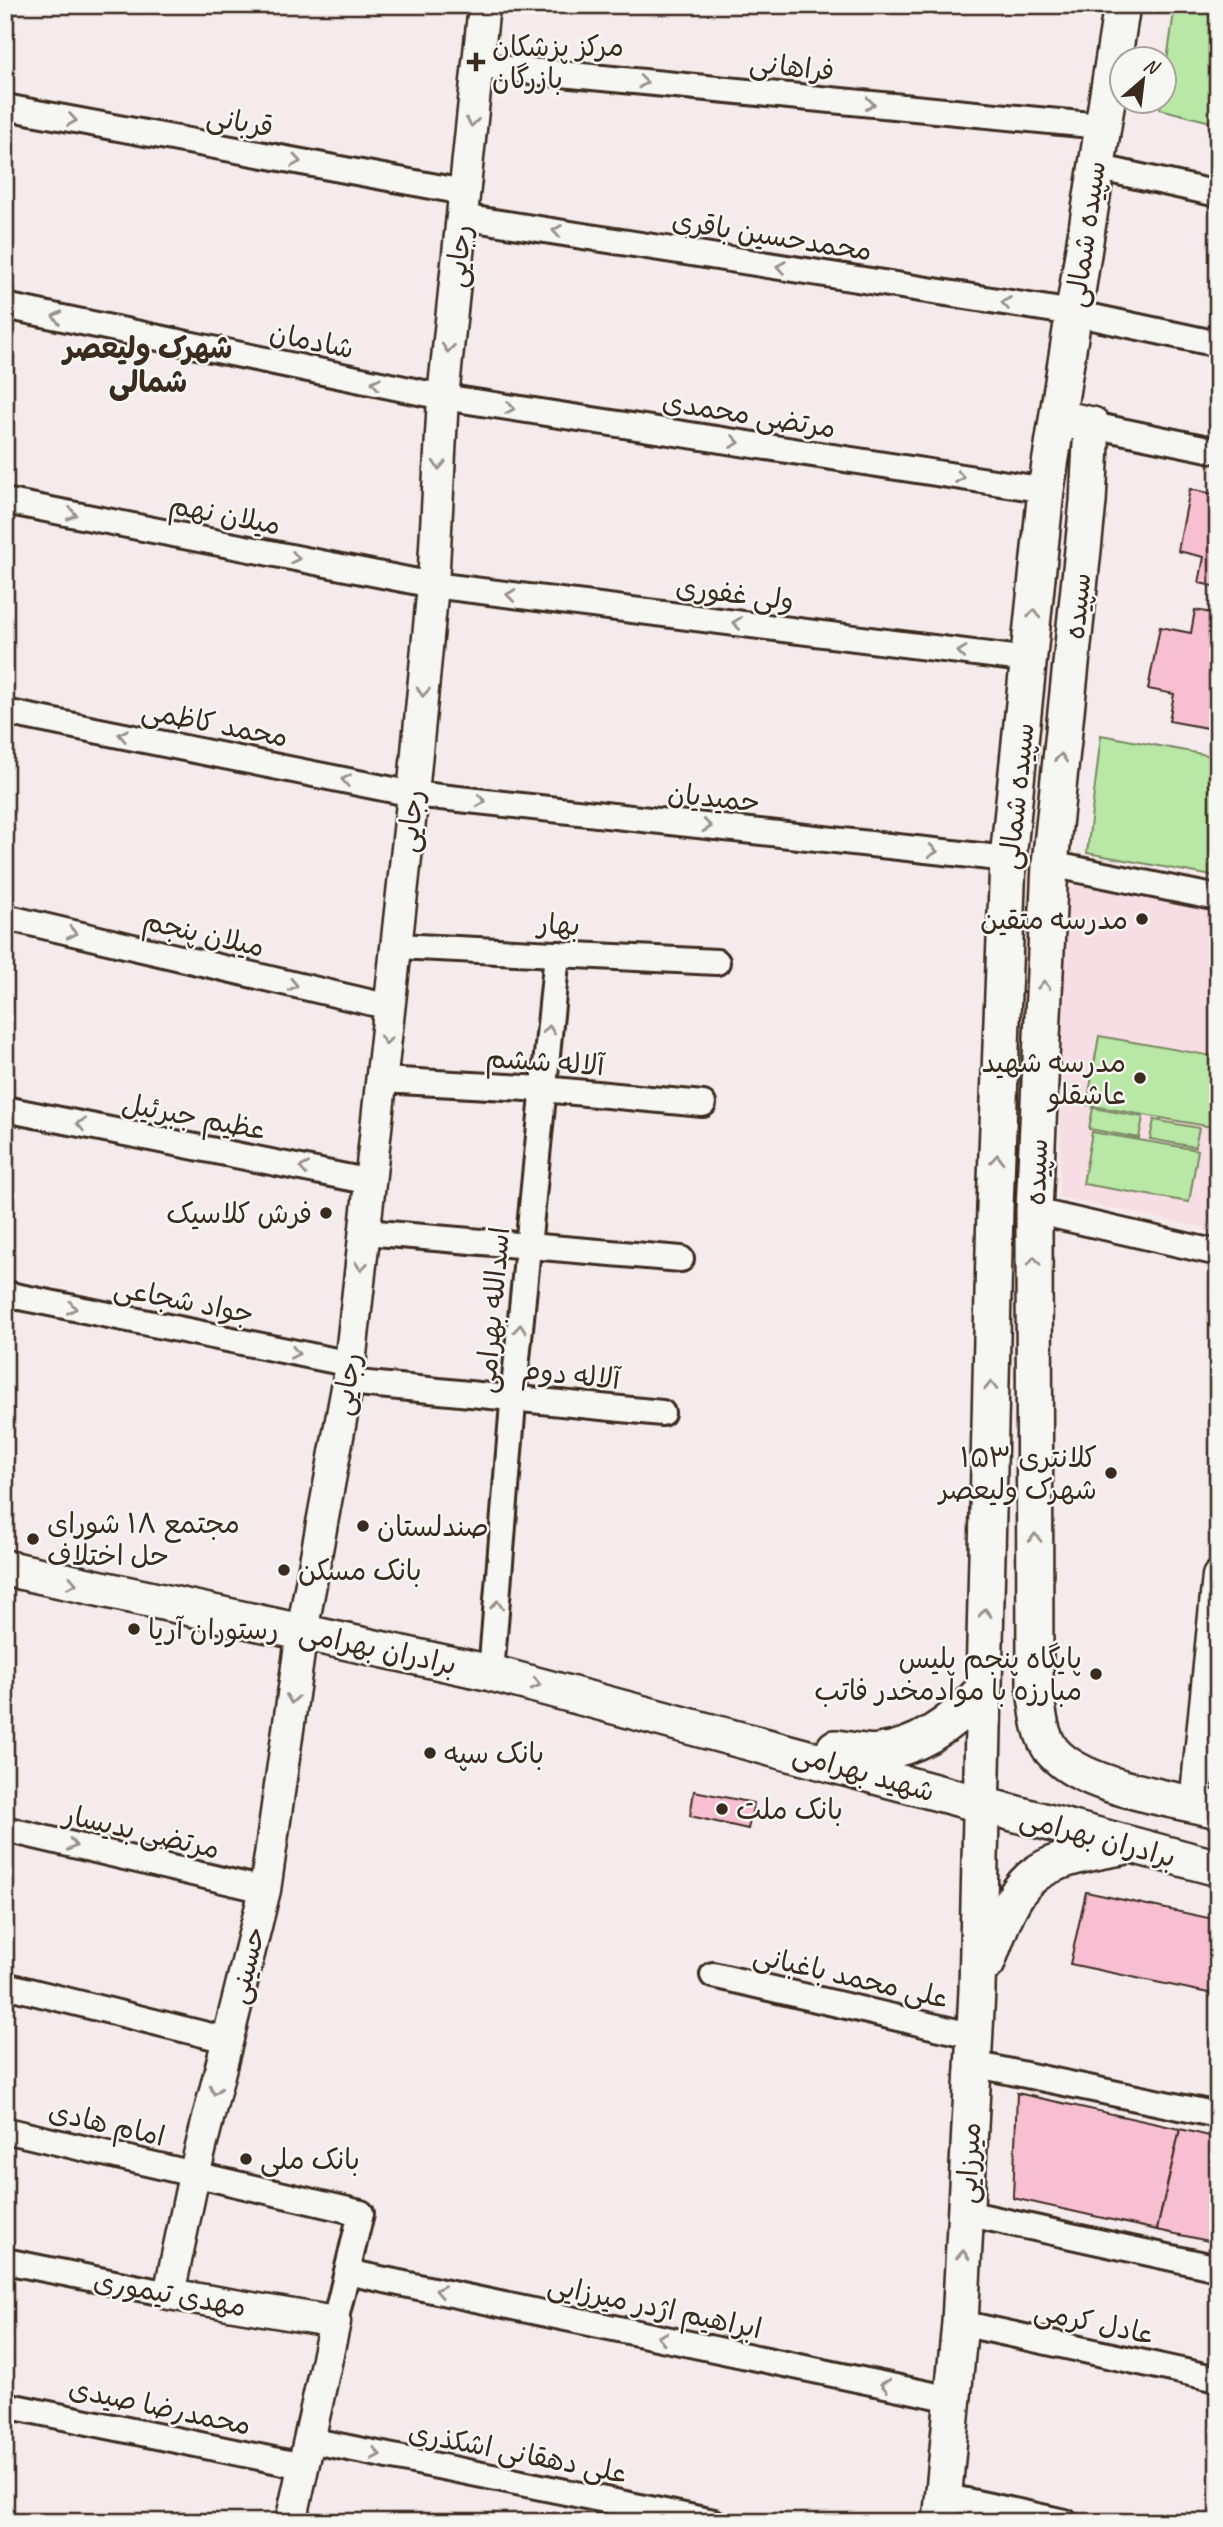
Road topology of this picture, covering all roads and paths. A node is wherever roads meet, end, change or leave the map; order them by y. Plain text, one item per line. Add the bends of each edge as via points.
1 (484, 5) edge
2 (1122, 5) edge
3 (478, 65) junction
4 (5, 107) edge
5 (1101, 126) junction
6 (1096, 167) junction
7 (1218, 194) edge
8 (463, 204) junction
9 (5, 306) edge
10 (1073, 313) junction
11 (1218, 344) edge
12 (443, 397) junction
13 (1058, 418) junction
14 (1092, 425) junction
15 (1218, 451) edge
16 (1046, 490) junction
17 (5, 501) edge
18 (433, 586) junction
19 (1030, 660) junction
20 (5, 712) edge
21 (413, 794) junction
22 (1009, 859) junction
23 (1049, 864) junction
24 (1218, 898) edge
25 (5, 918) edge
26 (397, 946) junction
27 (556, 954) junction
28 (718, 962) dead end
29 (390, 1007) junction
30 (1003, 1024) junction
31 (1042, 1028) junction
32 (382, 1080) junction
33 (543, 1089) junction
34 (703, 1104) dead end
35 (5, 1109) edge
36 (371, 1182) junction
37 (1034, 1211) junction
38 (365, 1232) junction
39 (527, 1247) junction
40 (1218, 1253) edge
41 (681, 1259) dead end
42 (5, 1294) edge
43 (993, 1307) junction
44 (1034, 1308) junction
45 (349, 1373) junction
46 (513, 1398) junction
47 (662, 1413) dead end
48 (5, 1568) edge
49 (1217, 1582) edge
50 (302, 1632) junction
51 (491, 1673) junction
52 (983, 1690) junction
53 (748, 1739) junction
54 (1051, 1750) joint
55 (979, 1804) junction
56 (1197, 1804) edge
57 (5, 1829) edge
58 (1144, 1849) junction
59 (1218, 1868) edge
60 (265, 1891) junction
61 (713, 1975) dead end
62 (5, 1985) edge
63 (977, 1990) junction
64 (227, 2040) junction
65 (974, 2050) junction
66 (1218, 2115) edge
67 (5, 2130) edge
68 (194, 2175) junction
69 (965, 2213) junction
70 (5, 2260) edge
71 (1218, 2268) edge
72 (347, 2272) junction
73 (169, 2294) junction
74 (335, 2322) junction
75 (960, 2323) junction
76 (1218, 2379) edge
77 (952, 2399) junction
78 (5, 2405) edge
79 (306, 2453) junction
80 (942, 2509) edge
81 (291, 2522) edge
82 (714, 2522) edge
83 (1065, 2522) edge

1 - 3 street, رجایی
2 - 5 main road, سپیده شمالی
3 -> 5 street, فراهانی
3 -> 8 street, رجایی
4 -> 8 street, قربانی
5 - 6 main road, سپیده شمالی
6 - 7 street
6 - 10 main road, سپیده شمالی
10 -> 8 street, محمدحسین باقری
8 -> 12 street, رجایی
12 -> 9 street, شادمان
10 - 11 street, محمدحسین باقری
10 - 13 main road, سپیده شمالی
12 -> 16 street, مرتضی محمدی
12 -> 18 street, رجایی
13 - 14 main road
13 - 16 main road, سپیده شمالی
14 - 15 street
23 -> 14 main road, سپیده via 1088,502
19 -> 16 main road, سپیده شمالی
17 -> 18 street, میلان نهم
19 -> 18 street, ولی غفوری
18 -> 21 street, رجایی
19 - 22 main road, سپیده شمالی
21 -> 20 street, محمد کاظمی
21 -> 22 street, حمیدیان
21 - 26 street, رجایی
22 - 30 main road, سپیده شمالی
23 - 24 street
31 -> 23 main road, سپیده
25 -> 29 street, میلان پنجم
26 - 27 street, بهار
26 - 29 street, رجایی
27 - 28 street, بهار
33 -> 27 street, اسدالله بهرامی
29 -> 32 street, رجایی
30 - 31 main road
43 -> 30 main road, سپیده شمالی
31 - 37 main road, سپیده
32 - 33 street, آلاله ششم
32 - 36 street, رجایی
33 - 34 street, آلاله ششم
33 - 39 street, اسدالله بهرامی
36 -> 35 street, عظیم جبرئیل
36 - 38 street, رجایی
37 - 40 street
44 -> 37 main road, سپیده
38 - 39 street
38 -> 45 street, رجایی
39 - 41 street
46 -> 39 street, اسدالله بهرامی
42 -> 45 street, جواد شجاعی
43 - 44 main road
52 -> 43 main road, سپیده شمالی
54 -> 44 main road, سپیده via 1041,1726 1035,1689
45 - 46 street, آلاله دوم
45 - 50 street, رجایی
46 - 47 street, آلاله دوم
51 -> 46 street, اسدالله بهرامی
48 -> 50 main road, برادران بهرامی
49 - 56 street
50 - 51 main road, برادران بهرامی
50 -> 60 street, حسینی
51 -> 53 main road, برادران بهرامی
52 - 53 main road via 959,1717 922,1740 878,1752
52 - 55 main road, سپیده شمالی
53 - 55 main road, شهید بهرامی
54 - 56 main road, برادران بهرامی via 1075,1770 1106,1782
55 - 58 main road, برادران بهرامی
55 - 63 main road, میرزایی
56 - 58 main road via 1151,1810 1133,1826
57 -> 60 street, مرتضی بدیسار
58 - 59 main road, برادران بهرامی
58 - 63 main road via 1065,1860 1039,1871 1022,1885 1007,1907
60 - 64 street, حسینی
61 - 65 street, علی محمد باغبانی
62 - 64 street
63 - 65 main road, میرزایی
64 -> 68 street, حسینی
65 - 66 street, علی محمد باغبانی
65 - 69 main road, میرزایی
67 - 68 street, امام هادی
68 - 72 street via 361,2213
68 - 73 street, حسینی
69 - 71 street
75 -> 69 main road, میرزایی
70 - 73 street, مهدی تیموری
72 - 74 street
77 -> 72 street, ابراهیم اژدر میرزایی
73 - 74 street, مهدی تیموری
74 - 79 street
75 - 76 street, عادل کرمی
75 - 77 main road, میرزایی
77 - 80 main road, میرزایی
78 - 79 street, محمدرضا صیدی
79 - 81 street
79 -> 82 street, علی دهقانی اشکذری
80 - 83 street

